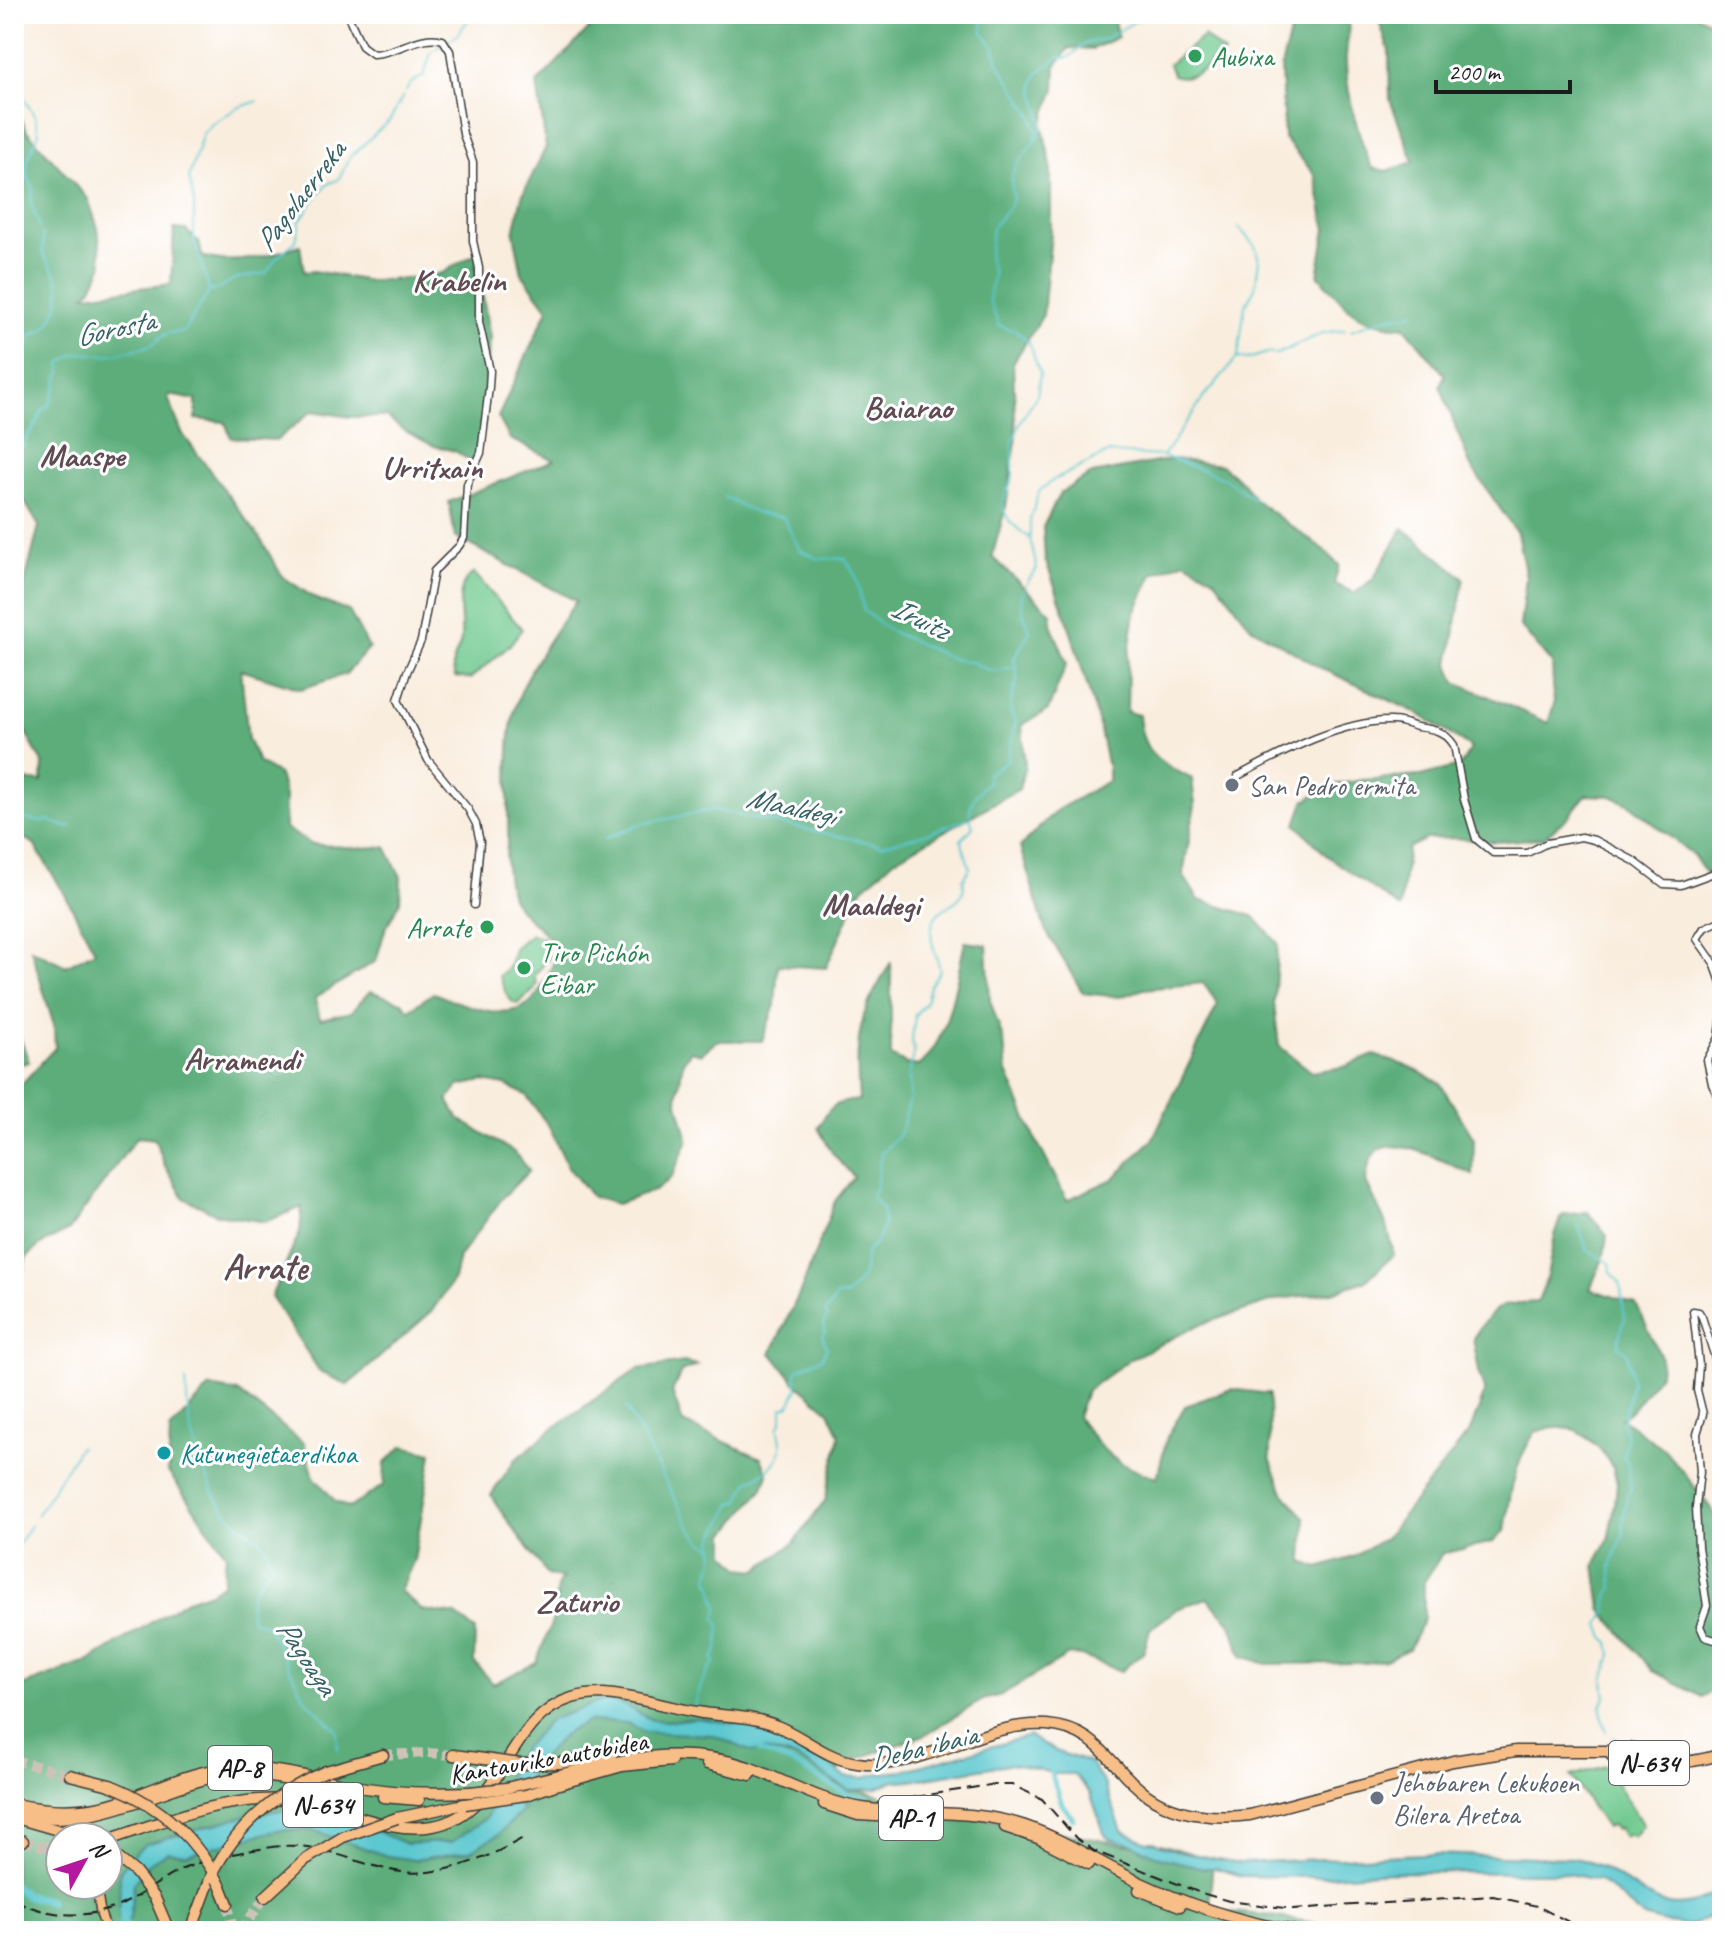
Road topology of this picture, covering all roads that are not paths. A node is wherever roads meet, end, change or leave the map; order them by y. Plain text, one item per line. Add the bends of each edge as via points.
1 (347, 14) edge
2 (1238, 776) dead end
3 (1722, 870) edge
4 (474, 905) dead end
5 (1722, 920) edge
6 (1722, 985) edge
7 (1722, 1015) edge
8 (1722, 1106) edge
9 (1722, 1380) edge
10 (1722, 1642) edge
11 (1722, 1754) edge
12 (383, 1755) tunnel mouth
13 (453, 1755) tunnel mouth
14 (685, 1755) junction
15 (70, 1775) tunnel mouth
16 (552, 1782) junction
17 (468, 1798) junction
18 (14, 1804) edge
19 (14, 1815) edge
20 (44, 1825) edge
21 (128, 1834) junction
22 (124, 1835) edge
23 (124, 1837) edge
24 (124, 1863) edge
25 (265, 1897) tunnel mouth
26 (99, 1901) edge
27 (228, 1904) tunnel mouth
28 (107, 1931) edge
29 (169, 1931) edge
30 (191, 1931) edge
31 (1261, 1931) edge
32 (1295, 1931) edge

1 - 4 street via 362,46 373,54 429,38 443,40 450,51 463,134 473,162 479,322 490,371 486,420 481,453 467,484 464,538 434,571 421,641 398,700 428,760 476,824 480,842
2 - 3 street via 1347,727 1396,721 1438,730 1450,739 1476,839 1493,853 1527,853 1581,837 1634,861 1664,884 1681,885
5 - 6 street via 1704,928 1697,939
7 - 8 street via 1719,1038 1707,1060
9 - 10 street via 1702,1317 1693,1311 1703,1414 1697,1434 1696,1496 1707,1606 1700,1626 1705,1637
11 - 21 highway, N-634 via 1682,1764 1575,1750 1516,1751 1424,1767 1287,1806 1221,1817 1177,1810 1148,1795 1094,1741 1063,1727 1031,1724 896,1762 869,1764 838,1758 762,1721 590,1694 547,1710 525,1732 480,1801 437,1826 399,1826 321,1805 254,1800
12 - 30 highway, bridge via 326,1771 258,1813 234,1838 211,1877
13 - 14 highway, AP-1, bridge via 521,1764 652,1752
14 - 16 highway, AP-8 via 631,1758
14 - 32 highway, Kantauriko autobidea / AP-1 via 728,1761 849,1805 961,1813 1022,1825 1184,1901
15 - 27 highway, bridge via 110,1785 154,1807 194,1843
16 - 17 highway, AP-8, bridge
16 - 31 highway, Kantauriko autobidea / AP-1 via 662,1761 708,1764 858,1815 1003,1827 1047,1842 1160,1899
17 - 18 highway, Kantauriko autobidea / AP-8 via 235,1768 200,1773 98,1807 55,1810
17 - 19 highway, Kantauriko autobidea / AP-8 via 405,1800 246,1775 199,1780 77,1818
17 - 25 highway, bridge via 343,1837 305,1860
19 - 20 highway
21 - 22 highway, N-634
21 - 23 highway, N-634
24 - 29 highway, bridge via 155,1898
26 - 28 main road

